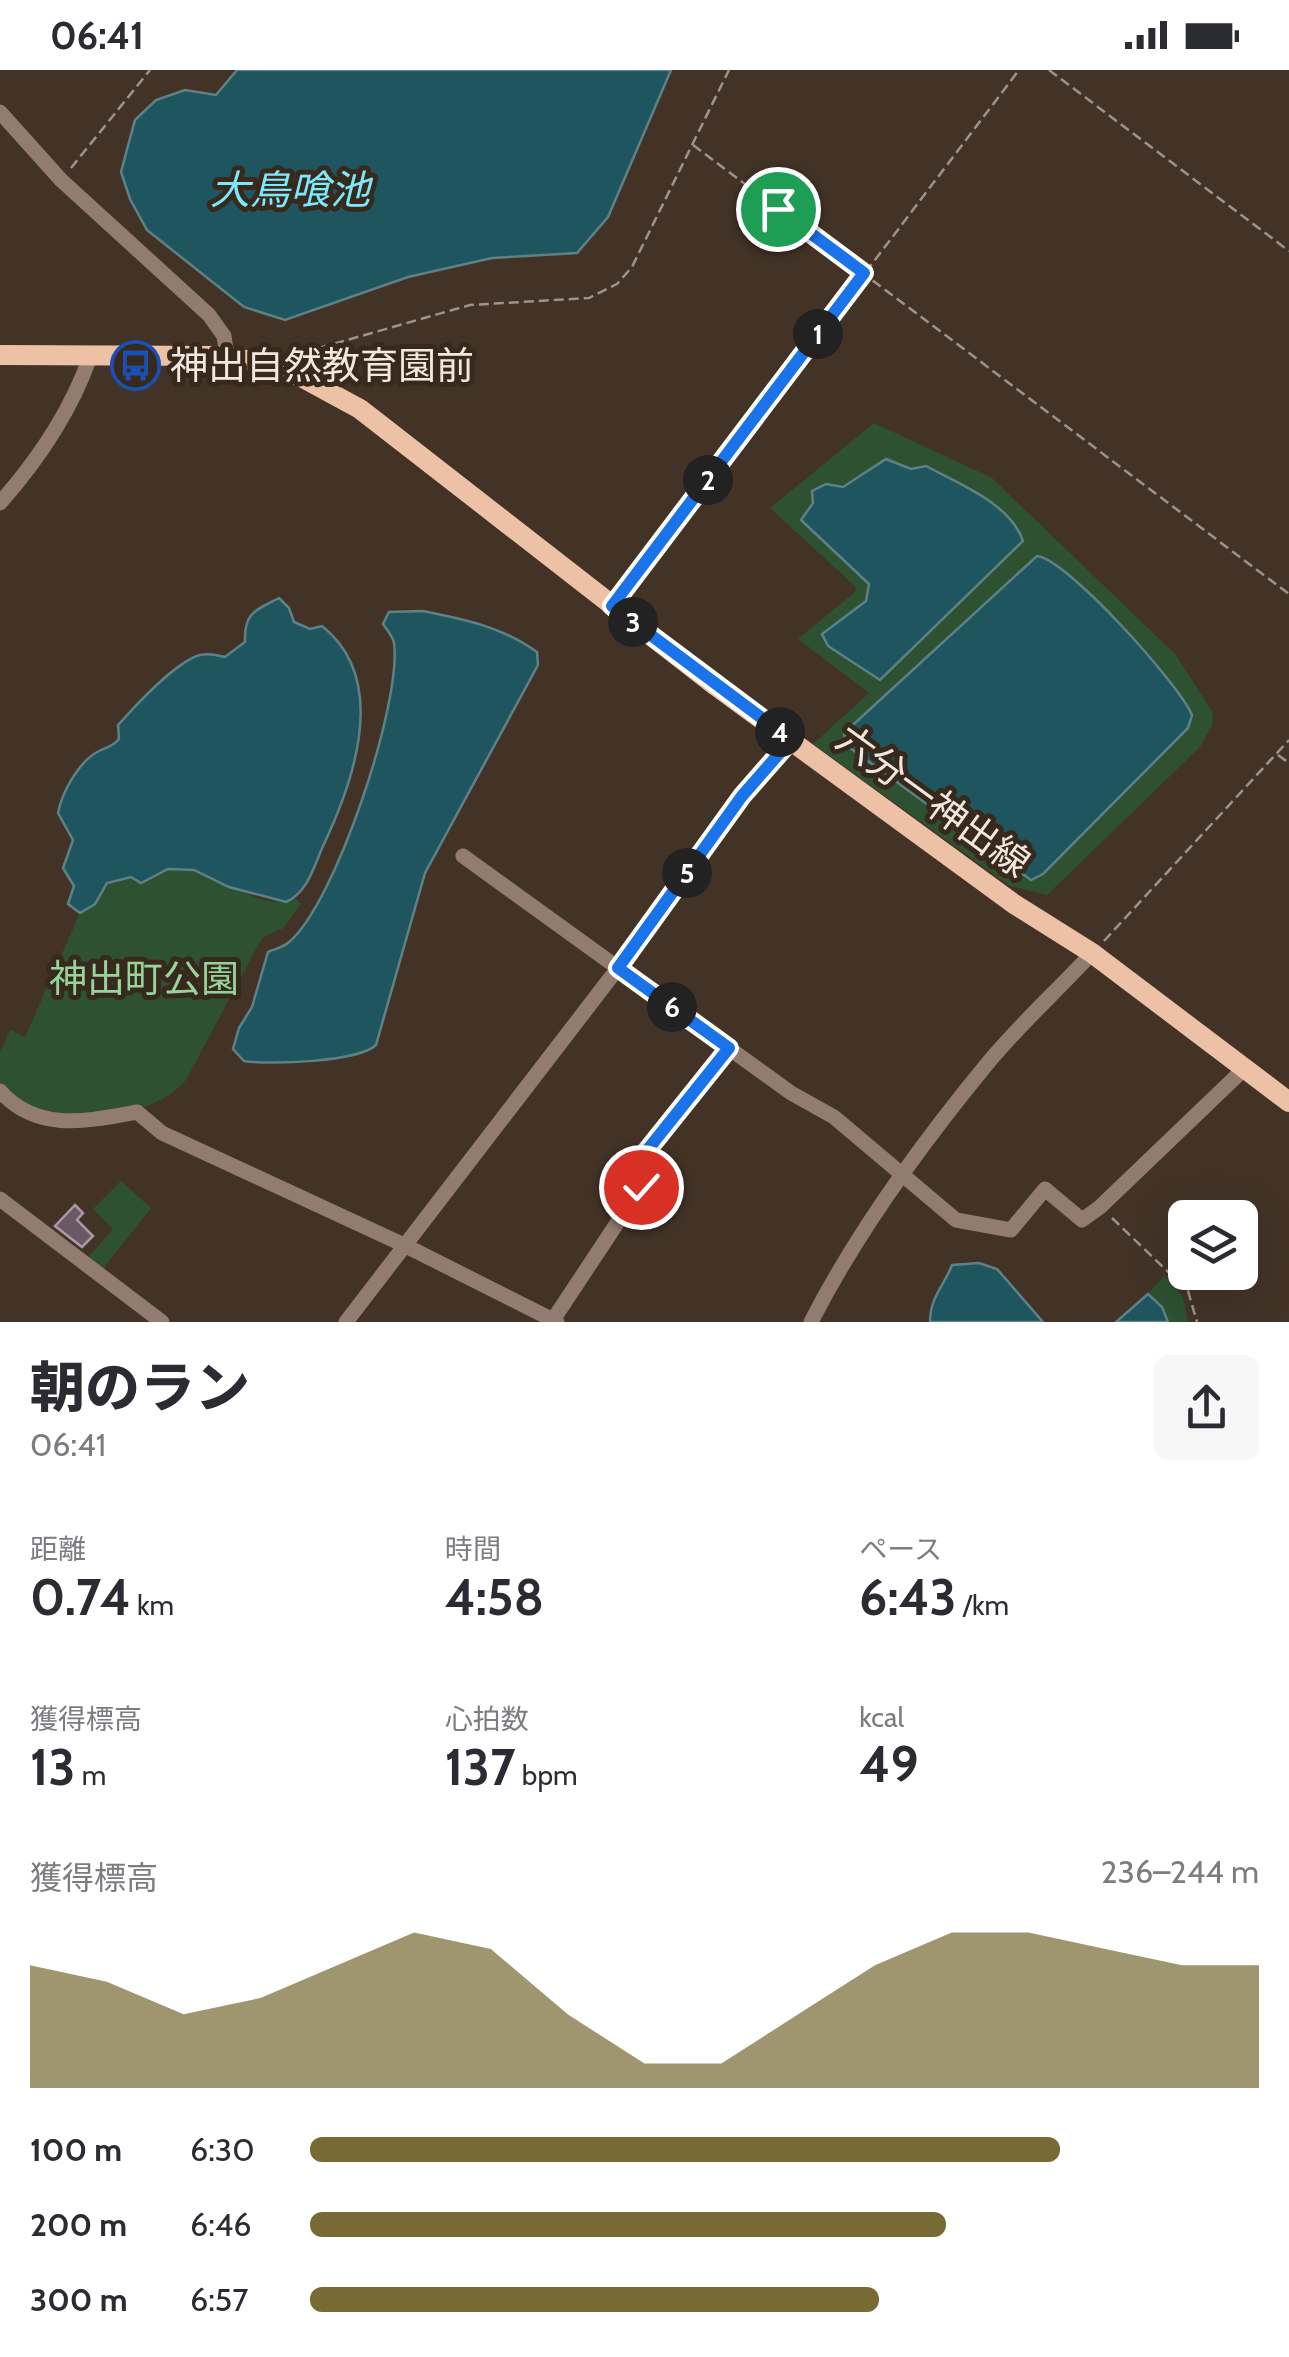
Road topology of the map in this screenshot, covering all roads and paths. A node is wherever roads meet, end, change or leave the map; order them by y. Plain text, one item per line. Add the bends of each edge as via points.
1 (150, 70) edge
2 (729, 70) edge
3 (1019, 70) edge
4 (1049, 70) edge
5 (0, 112) edge
6 (693, 145) junction
7 (61, 180) junction
8 (1289, 250) edge
9 (864, 273) junction
10 (0, 355) edge
11 (227, 356) junction
12 (90, 357) junction
13 (274, 366) junction
14 (0, 503) edge
15 (1289, 594) edge
16 (612, 606) junction
17 (791, 740) junction
18 (1289, 740) edge
19 (1277, 754) junction
20 (1289, 764) edge
21 (463, 856) dead end
22 (1092, 953) junction
23 (618, 968) junction
24 (729, 1048) junction
25 (1244, 1069) junction
26 (0, 1091) edge
27 (1289, 1102) edge
28 (903, 1174) junction
29 (0, 1199) edge
30 (1100, 1207) junction
31 (404, 1245) junction
32 (555, 1321) edge
33 (162, 1322) edge
34 (346, 1322) edge
35 (811, 1322) edge
36 (1197, 1322) edge

1 - 7 path
2 - 6 path
3 - 9 path
4 - 8 path
5 - 7 street
6 - 9 path
6 - 13 path via 632,267 616,284 589,298 470,305 298,352
7 - 11 street via 210,315
9 - 15 path
9 - 16 path
10 - 12 main road, 六分一神出線
11 - 12 main road, 六分一神出線
11 - 13 main road, 六分一神出線
12 - 14 street via 78,392
13 - 16 main road, 六分一神出線 via 360,409
16 - 17 main road, 六分一神出線
17 - 22 main road, 六分一神出線 via 1022,910
17 - 23 street via 742,796
18 - 19 path
19 - 20 path
19 - 22 path
21 - 23 street
22 - 25 main road, 六分一神出線
22 - 28 street via 988,1062
23 - 24 street
23 - 31 street
24 - 28 street via 834,1116
24 - 32 street via 629,1173 641,1187
25 - 27 main road, 六分一神出線
25 - 30 street
26 - 31 street via 42,1120 138,1112 162,1133
28 - 30 street via 956,1220 1012,1230 1044,1189 1082,1220
28 - 35 street
29 - 33 street
30 - 36 path via 1188,1291
31 - 32 street
31 - 34 street

